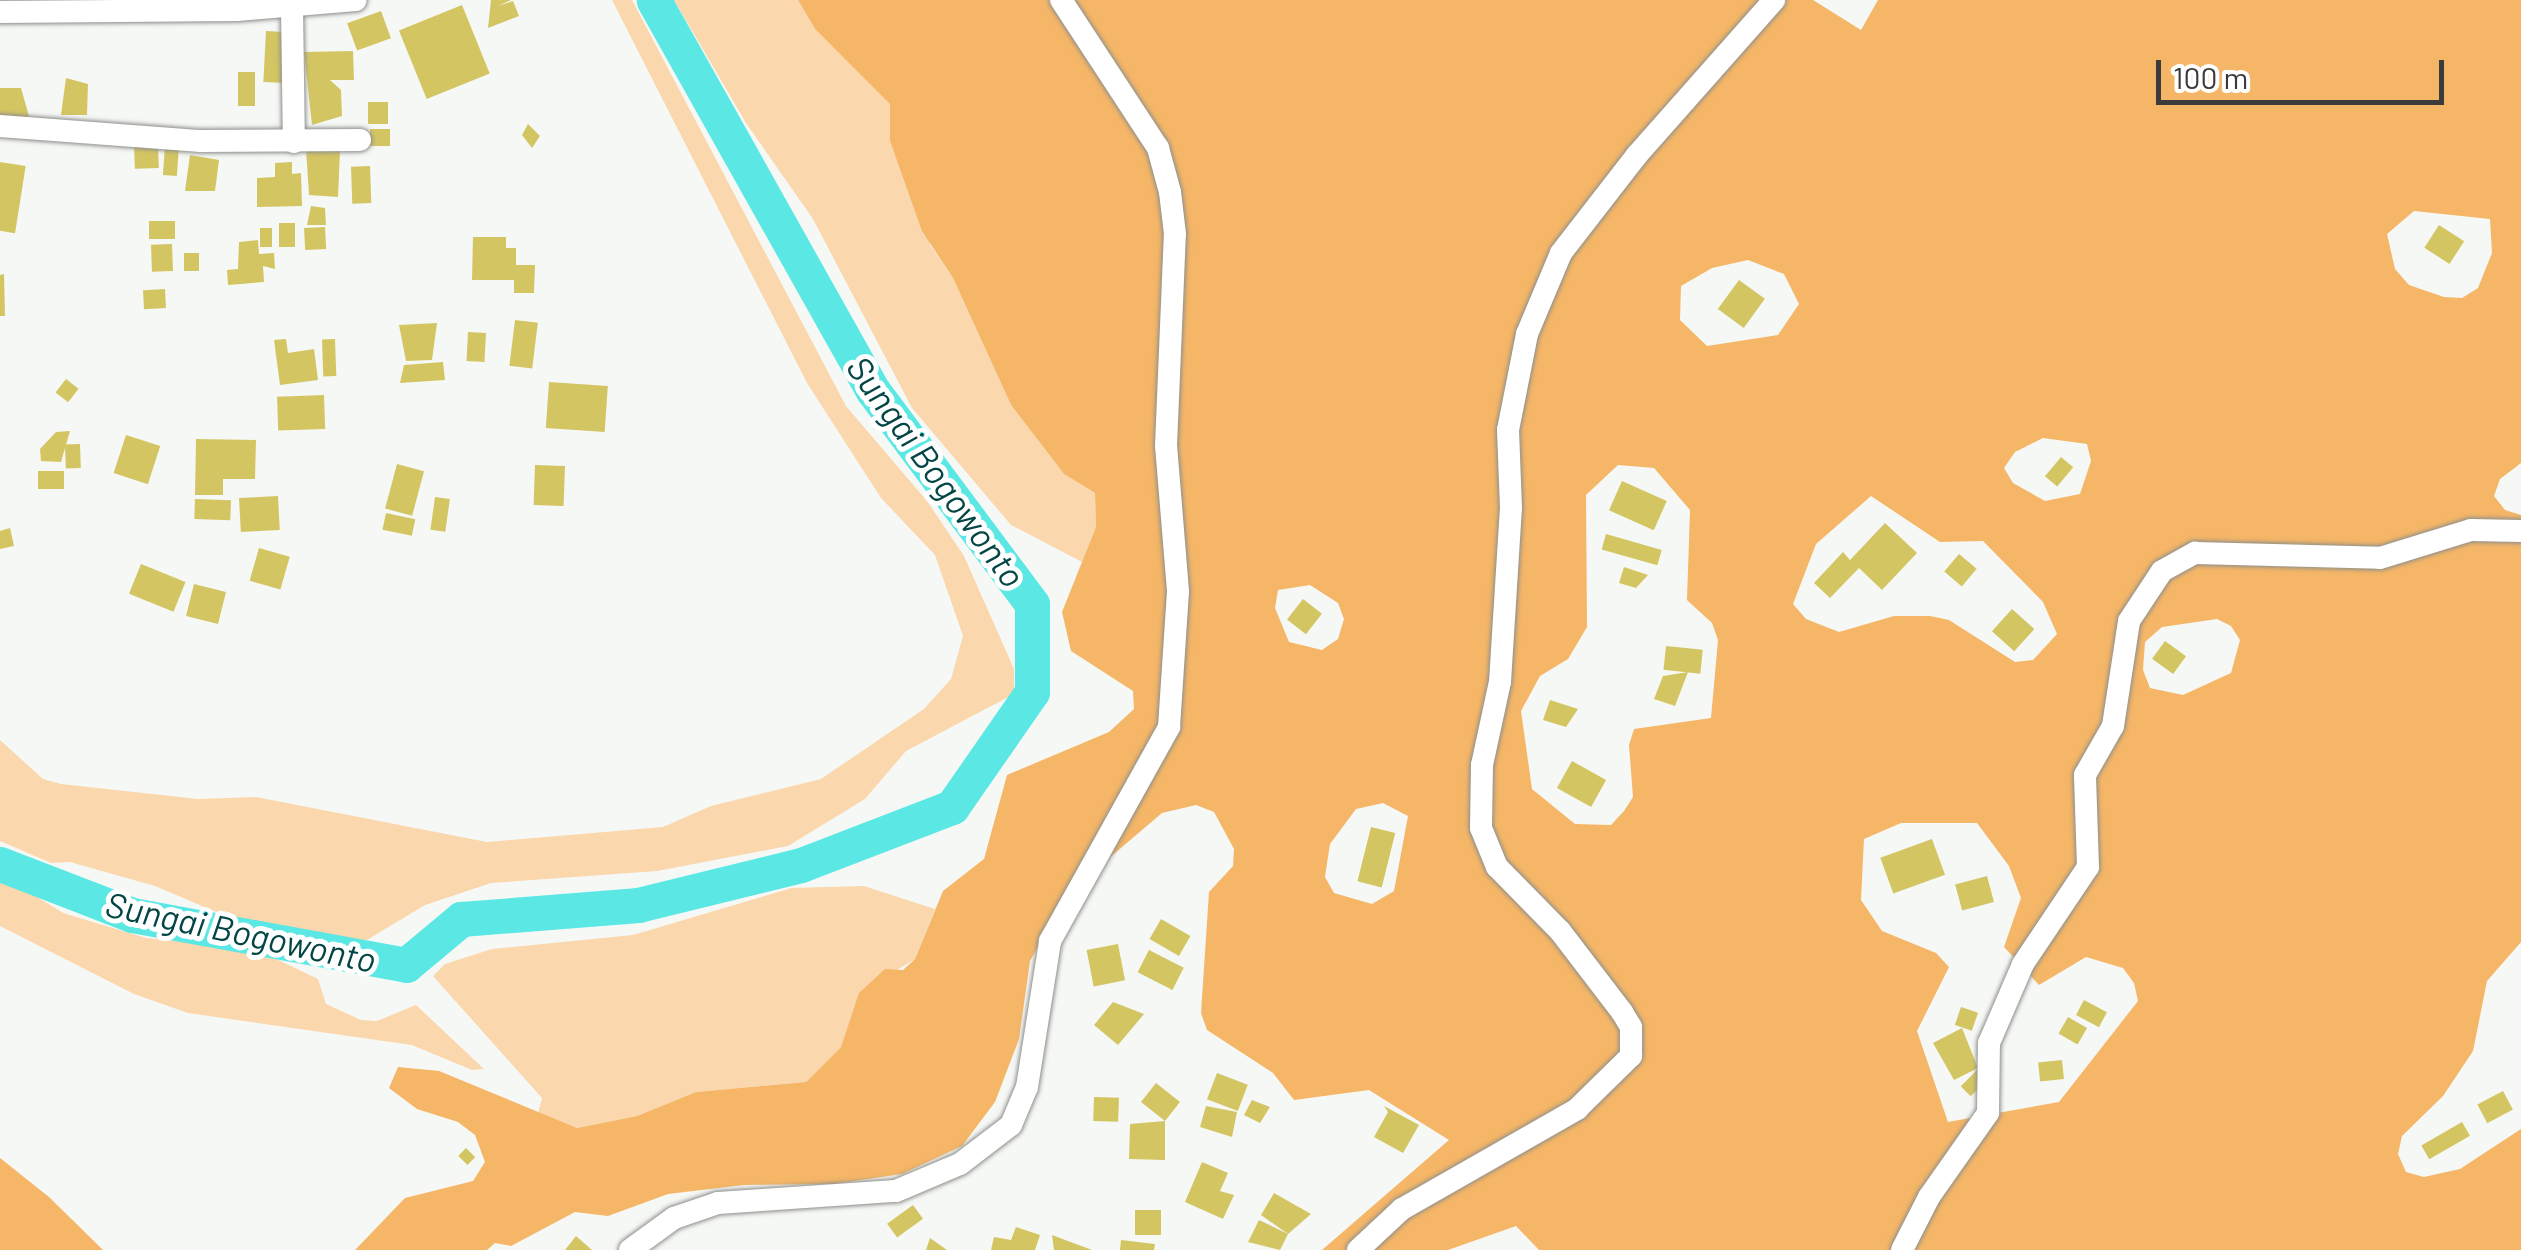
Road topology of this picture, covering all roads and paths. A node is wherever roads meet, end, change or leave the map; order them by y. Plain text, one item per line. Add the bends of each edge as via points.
1 (356, 0) edge
2 (1061, 0) edge
3 (1774, 0) edge
4 (292, 7) junction
5 (0, 12) edge
6 (0, 126) edge
7 (360, 140) dead end
8 (294, 142) junction
9 (2521, 531) edge
10 (630, 1250) edge
11 (1358, 1250) edge
12 (1902, 1250) edge

1 - 4 street
2 - 10 street via 1158,148 1170,192 1175,234 1166,446 1178,590 1169,727 1050,941 1027,1088 1011,1125 960,1164 896,1191 718,1203 674,1218
3 - 11 street via 1636,155 1562,253 1527,334 1508,430 1511,508 1500,682 1482,765 1481,828 1497,867 1560,931 1622,1012 1631,1027 1631,1056 1612,1081 1402,1209
4 - 5 street
4 - 8 street
6 - 8 street
7 - 8 street
9 - 12 street via 2470,530 2380,558 2195,553 2162,570 2129,620 2112,726 2084,775 2088,867 2023,964 1989,1043 1988,1113

